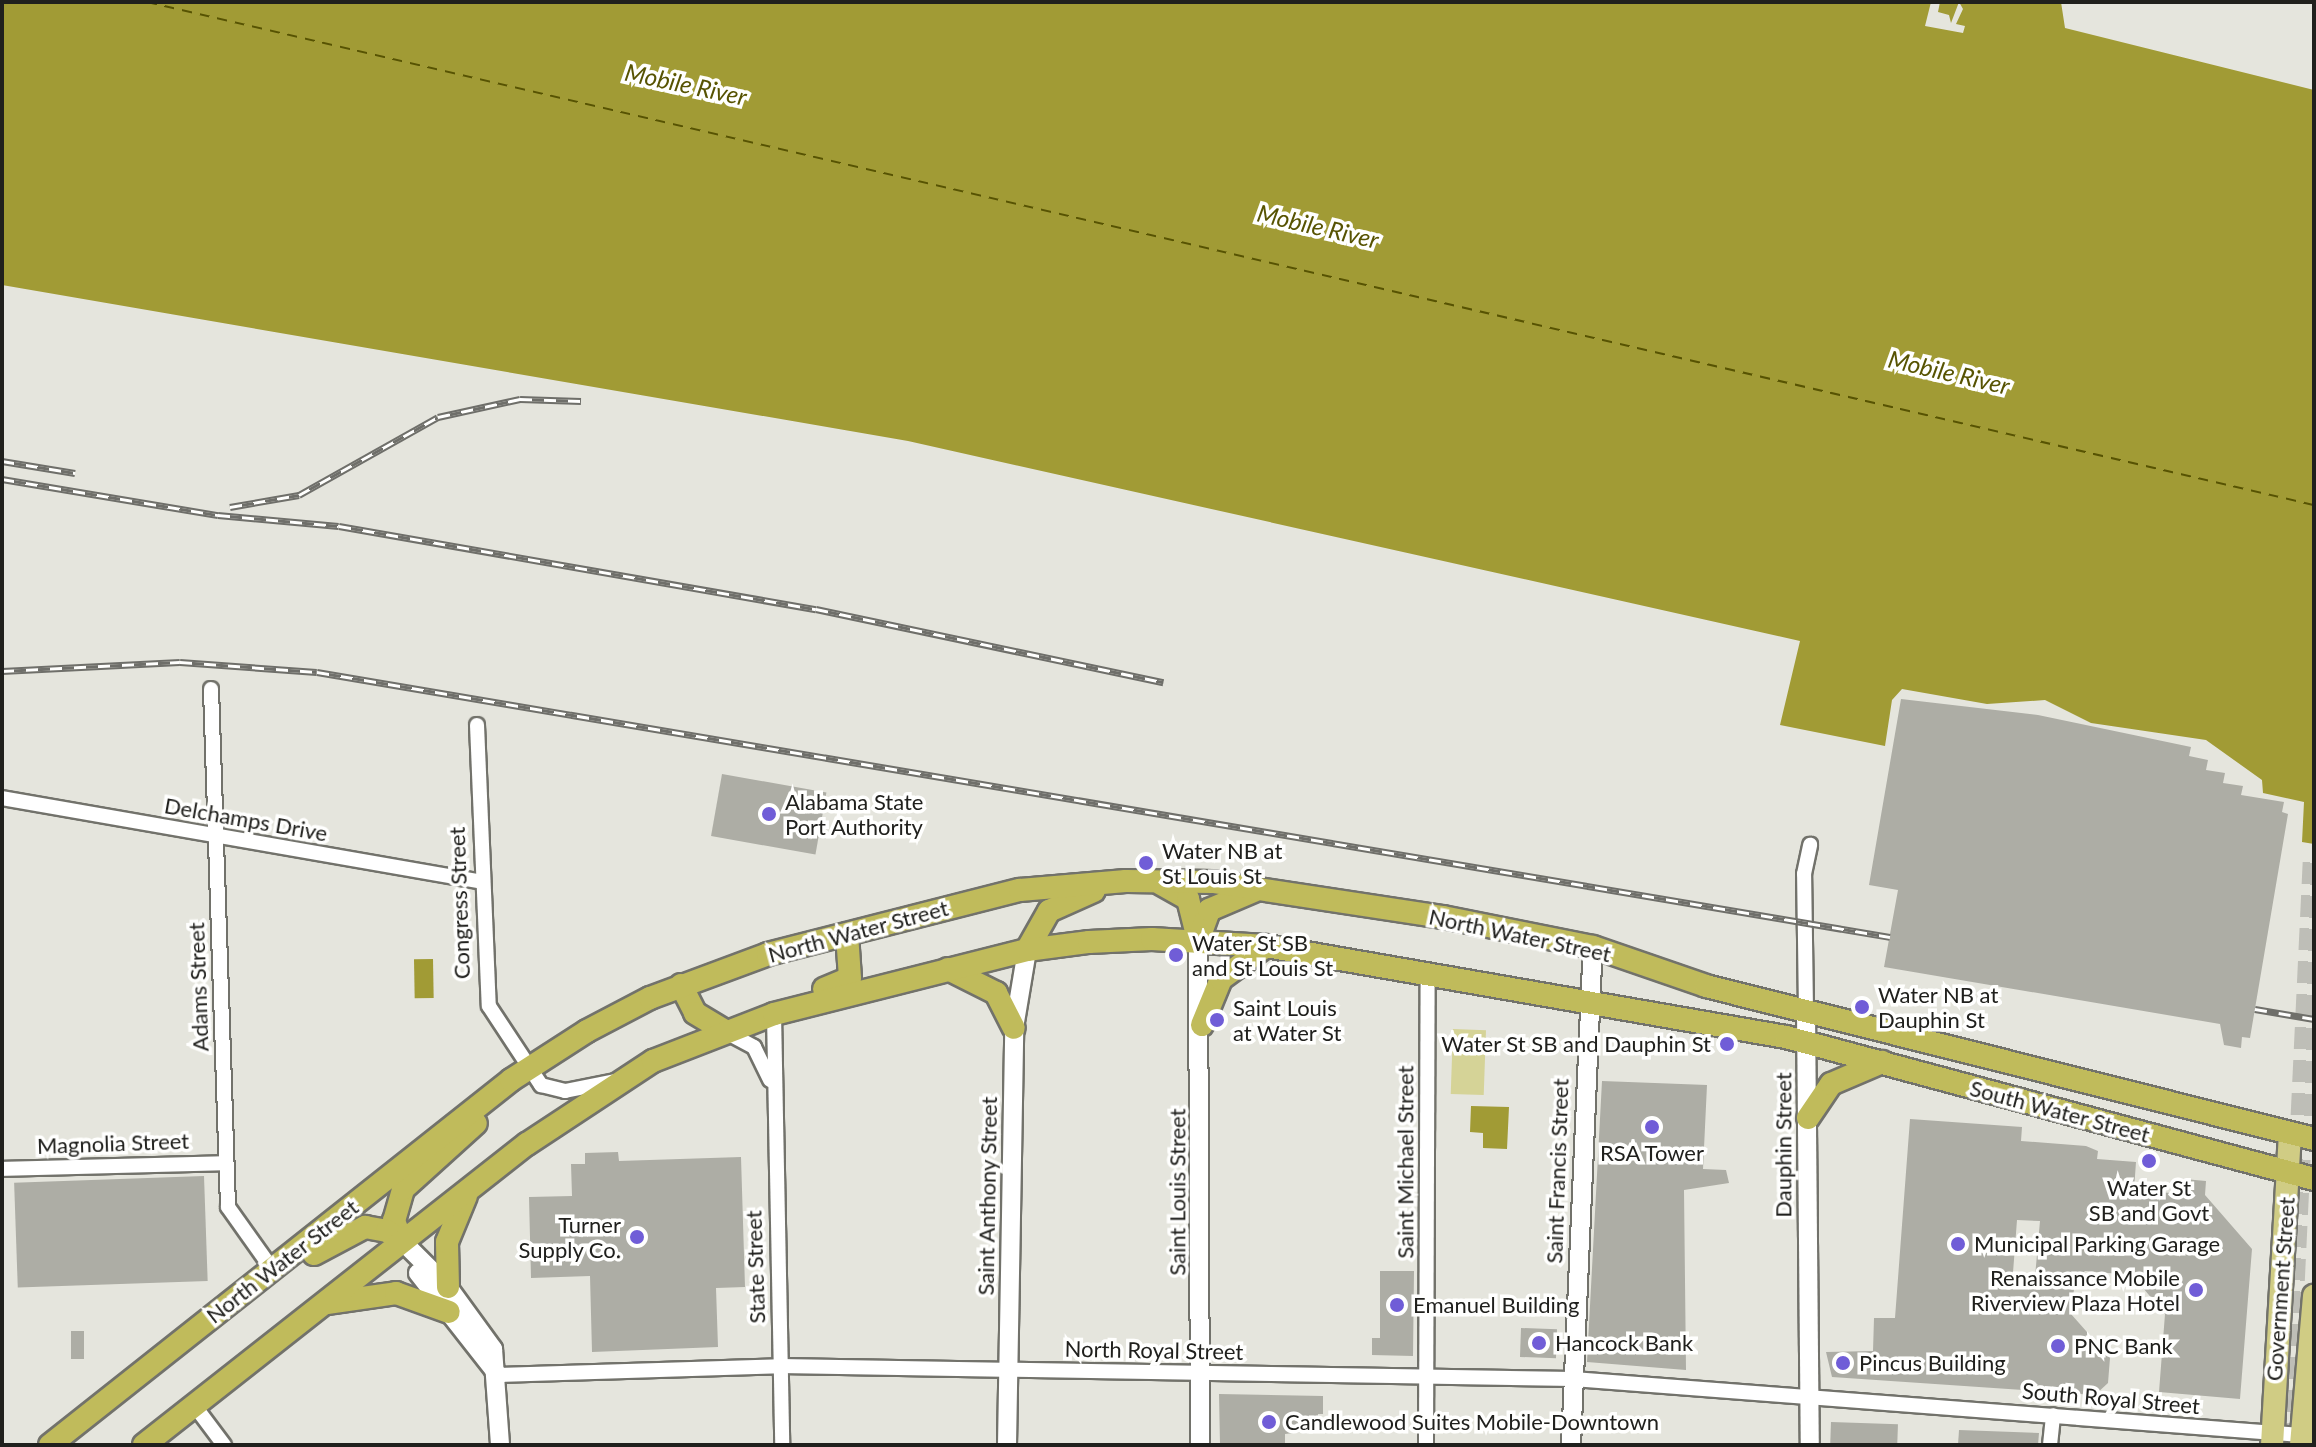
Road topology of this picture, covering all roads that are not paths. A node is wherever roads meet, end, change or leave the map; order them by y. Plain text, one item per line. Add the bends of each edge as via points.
1 (211, 689) dead end
2 (477, 725) dead end
3 (2, 798) edge
4 (216, 836) junction
5 (1810, 845) dead end
6 (1153, 880) junction
7 (1126, 881) junction
8 (483, 882) junction
9 (1267, 888) junction
10 (847, 934) junction
11 (1198, 941) junction
12 (1266, 946) junction
13 (1593, 947) junction
14 (1027, 950) junction
15 (947, 969) junction
16 (1428, 976) junction
17 (681, 985) junction
18 (1587, 1001) junction
19 (1806, 1011) junction
20 (774, 1014) junction
21 (1202, 1025) junction
22 (1014, 1028) junction
23 (723, 1030) junction
24 (1806, 1043) junction
25 (1882, 1062) junction
26 (527, 1069) junction
27 (619, 1080) junction
28 (503, 1086) junction
29 (772, 1088) junction
30 (1808, 1118) junction
31 (2290, 1134) junction
32 (2314, 1139) edge
33 (226, 1163) junction
34 (2, 1169) edge
35 (2288, 1173) junction
36 (2314, 1179) edge
37 (469, 1190) junction
38 (402, 1241) junction
39 (272, 1269) junction
40 (448, 1287) junction
41 (2314, 1296) edge
42 (322, 1304) junction
43 (449, 1312) junction
44 (174, 1345) junction
45 (780, 1366) junction
46 (1008, 1369) junction
47 (1200, 1374) junction
48 (498, 1375) junction
49 (1427, 1376) junction
50 (1573, 1379) junction
51 (1809, 1397) junction
52 (194, 1405) junction
53 (2053, 1415) junction
54 (2272, 1439) edge
55 (2306, 1439) edge
56 (50, 1445) edge
57 (144, 1445) edge
58 (224, 1445) edge
59 (500, 1445) edge
60 (782, 1445) edge
61 (1007, 1445) edge
62 (1200, 1445) edge
63 (1426, 1445) edge
64 (1571, 1445) edge
65 (1810, 1445) edge
66 (2050, 1445) edge

1 - 4 street, Adams Street
2 - 8 street, Congress Street
3 - 4 street, Delchamps Drive
4 - 8 street, Delchamps Drive
4 - 33 street, Adams Street
5 - 19 street, Dauphin Street via 1804,874
6 - 7 highway, North Water Street
6 - 9 highway, North Water Street
6 - 11 highway via 1188,899
7 - 10 highway, North Water Street via 994,894
7 - 14 highway via 1056,906 1038,923
8 - 26 street, Congress Street via 489,1006
9 - 11 highway via 1221,900 1209,910
9 - 13 highway, North Water Street
10 - 17 highway, North Water Street
10 - 20 highway via 848,980 797,996
11 - 12 highway
11 - 14 highway via 1089,942
11 - 21 street, Saint Louis Street
12 - 16 highway
12 - 21 highway via 1221,979
13 - 18 street, Saint Francis Street
13 - 19 highway, North Water Street via 1706,986
14 - 15 highway
14 - 22 street, Saint Anthony Street
15 - 20 highway
15 - 22 highway via 996,993
16 - 18 highway
16 - 49 street, Saint Michael Street
17 - 23 highway via 695,1013
17 - 26 highway, North Water Street
18 - 24 highway
18 - 50 street, Saint Francis Street
19 - 24 street, Dauphin Street
19 - 31 highway, South Water Street
20 - 23 highway
20 - 29 street, State Street
21 - 47 street, Saint Louis Street
22 - 46 street, Saint Anthony Street
23 - 27 highway
23 - 29 street, State Street via 762,1055
24 - 25 highway, South Water Street
24 - 30 street, Dauphin Street
25 - 30 highway via 1831,1084
25 - 35 highway, South Water Street
26 - 27 street via 538,1083 558,1091
26 - 28 highway, North Water Street
27 - 37 highway
28 - 38 highway via 469,1133 403,1189 394,1221
28 - 39 highway, North Water Street
29 - 45 street, State Street
30 - 51 street, Dauphin Street
31 - 32 highway, South Water Street
31 - 35 main road, Government Street
33 - 34 street, Magnolia Street
33 - 39 street, Adams Street via 228,1207
35 - 36 highway, South Water Street
35 - 54 main road, Government Street
37 - 38 highway
37 - 40 highway via 447,1242
38 - 40 street
38 - 42 highway
38 - 43 street
38 - 44 highway via 378,1228 343,1233 228,1322
39 - 44 highway, North Water Street
40 - 48 street via 493,1349
41 - 55 main road, Government Street
42 - 43 highway via 396,1293
42 - 52 highway
43 - 48 street
44 - 56 highway, North Water Street
45 - 46 street, North Royal Street
45 - 48 street, North Royal Street
45 - 60 street, State Street
46 - 47 street, North Royal Street
46 - 61 street, Saint Anthony Street
47 - 49 street, North Royal Street
47 - 62 street, Saint Louis Street
48 - 59 street
49 - 50 street, North Royal Street
49 - 63 street, Saint Michael Street
50 - 51 street, North Royal Street
50 - 64 street, Saint Francis Street
51 - 53 street, South Royal Street
51 - 65 street, Dauphin Street
52 - 57 highway
52 - 58 street
53 - 54 street, South Royal Street
53 - 66 street
54 - 55 street, South Royal Street

